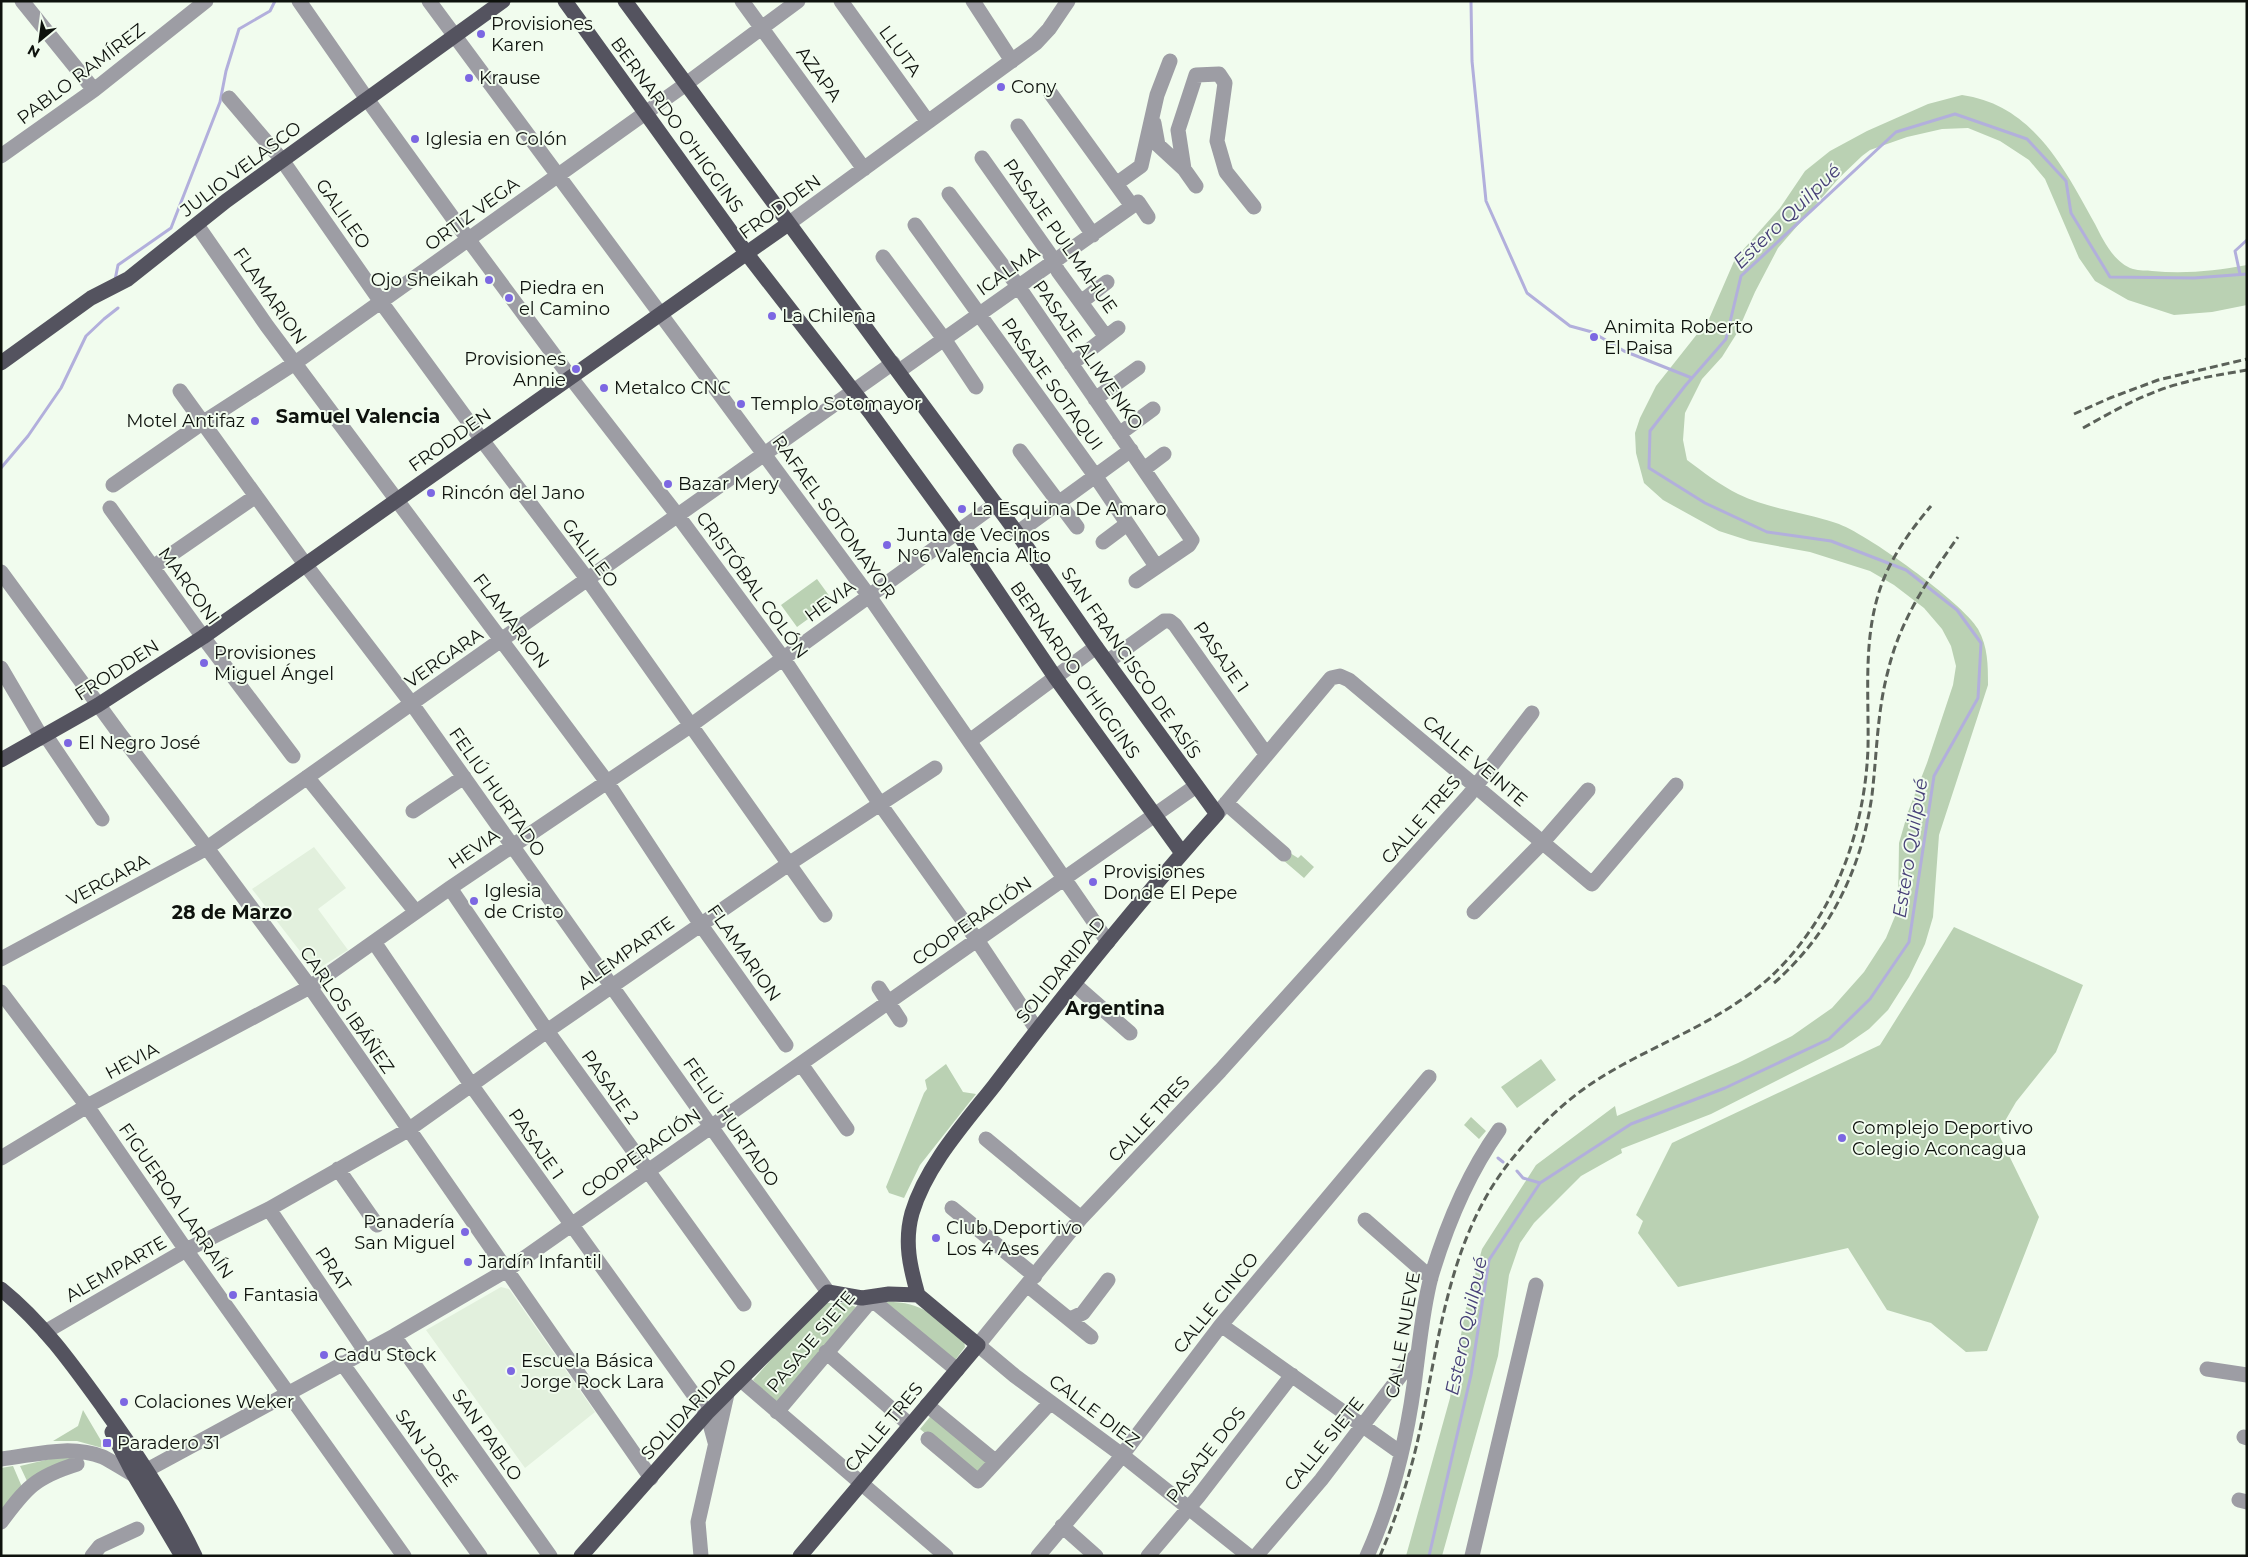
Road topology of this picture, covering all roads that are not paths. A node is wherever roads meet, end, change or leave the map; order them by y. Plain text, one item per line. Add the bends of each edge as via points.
1 (22, 1) edge
2 (206, 1) edge
3 (300, 1) edge
4 (430, 1) edge
5 (503, 1) edge
6 (565, 1) edge
7 (625, 1) edge
8 (742, 1) edge
9 (798, 1) edge
10 (841, 1) edge
11 (972, 1) edge
12 (1068, 1) edge
13 (763, 28) junction
14 (455, 38) junction
15 (1012, 61) junction
16 (1170, 61) dead end
17 (686, 84) junction
18 (94, 90) junction
19 (1051, 94) dead end
20 (230, 98) dead end
21 (367, 99) junction
22 (645, 113) junction
23 (1153, 114) junction
24 (928, 122) junction
25 (1018, 126) dead end
26 (2, 154) edge
27 (982, 158) dead end
28 (282, 160) junction
29 (864, 169) junction
30 (1184, 169) junction
31 (558, 175) junction
32 (1116, 184) junction
33 (1196, 186) dead end
34 (949, 194) dead end
35 (1135, 204) junction
36 (1254, 207) dead end
37 (1148, 217) dead end
38 (788, 224) junction
39 (197, 225) junction
40 (916, 225) dead end
41 (1093, 234) junction
42 (468, 240) junction
43 (747, 254) junction
44 (884, 257) dead end
45 (1054, 261) junction
46 (1107, 282) dead end
47 (1018, 286) junction
48 (381, 302) junction
49 (1081, 302) junction
50 (978, 314) junction
51 (660, 315) junction
52 (944, 339) junction
53 (1, 363) edge
54 (295, 363) junction
55 (1071, 364) junction
56 (896, 367) junction
57 (1138, 368) dead end
58 (570, 378) junction
59 (976, 387) dead end
60 (180, 391) dead end
61 (854, 391) junction
62 (1095, 399) junction
63 (1153, 409) dead end
64 (202, 423) junction
65 (1119, 434) junction
66 (482, 440) junction
67 (1131, 450) junction
68 (1020, 451) dead end
69 (765, 453) junction
70 (1164, 454) dead end
71 (1144, 469) junction
72 (1096, 477) junction
73 (113, 485) dead end
74 (256, 496) junction
75 (397, 500) junction
76 (996, 504) junction
77 (1059, 504) junction
78 (110, 508) dead end
79 (678, 516) junction
80 (1128, 524) junction
81 (1076, 527) dead end
82 (958, 532) junction
83 (1017, 533) junction
84 (1103, 542) dead end
85 (305, 564) junction
86 (1156, 566) junction
87 (153, 567) junction
88 (1, 572) edge
89 (588, 580) junction
90 (1136, 581) dead end
91 (869, 596) junction
92 (203, 637) junction
93 (502, 640) junction
94 (1096, 647) junction
95 (783, 658) junction
96 (1107, 662) junction
97 (1, 668) edge
98 (1055, 677) junction
99 (1331, 678) joint
100 (412, 704) junction
101 (98, 705) junction
102 (1532, 713) dead end
103 (690, 726) junction
104 (44, 737) junction
105 (970, 740) junction
106 (1266, 754) junction
107 (293, 756) dead end
108 (1, 760) edge
109 (935, 768) dead end
110 (308, 777) junction
111 (464, 777) junction
112 (607, 782) junction
113 (1476, 785) junction
114 (1676, 785) dead end
115 (1196, 786) junction
116 (1588, 790) dead end
117 (880, 804) junction
118 (1222, 808) junction
119 (413, 811) dead end
120 (1155, 816) junction
121 (102, 819) dead end
122 (1542, 843) junction
123 (512, 846) junction
124 (207, 848) junction
125 (1182, 853) junction
126 (1284, 854) dead end
127 (790, 863) junction
128 (1065, 879) junction
129 (450, 888) junction
130 (416, 912) junction
131 (1474, 912) dead end
132 (825, 914) dead end
133 (701, 925) junction
134 (978, 940) junction
135 (374, 942) junction
136 (1108, 942) junction
137 (1, 959) edge
138 (1074, 984) junction
139 (612, 986) junction
140 (310, 987) junction
141 (879, 988) dead end
142 (1, 992) edge
143 (888, 1003) junction
144 (900, 1020) dead end
145 (1037, 1030) junction
146 (547, 1031) junction
147 (1130, 1033) dead end
148 (786, 1045) dead end
149 (801, 1064) junction
150 (1429, 1077) dead end
151 (472, 1086) junction
152 (87, 1106) junction
153 (711, 1127) junction
154 (846, 1129) dead end
155 (408, 1130) junction
156 (1499, 1130) dead end
157 (986, 1139) dead end
158 (1, 1158) edge
159 (338, 1169) junction
160 (647, 1172) junction
161 (952, 1208) dead end
162 (269, 1209) junction
163 (1081, 1218) junction
164 (1365, 1220) dead end
165 (377, 1225) dead end
166 (571, 1225) junction
167 (186, 1250) junction
168 (507, 1270) junction
169 (1431, 1278) junction
170 (1031, 1280) junction
171 (1108, 1280) dead end
172 (1536, 1285) dead end
173 (1, 1289) edge
174 (828, 1292) junction
175 (918, 1295) junction
176 (874, 1297) junction
177 (744, 1304) dead end
178 (1070, 1319) junction
179 (1220, 1325) junction
180 (45, 1332) junction
181 (394, 1336) junction
182 (1091, 1337) dead end
183 (978, 1344) junction
184 (365, 1351) junction
185 (826, 1352) junction
186 (1418, 1352) junction
187 (342, 1363) junction
188 (956, 1370) junction
189 (2207, 1370) dead end
190 (1292, 1375) junction
191 (2247, 1375) edge
192 (741, 1380) junction
193 (287, 1393) junction
194 (727, 1394) junction
195 (1050, 1403) junction
196 (927, 1405) junction
197 (778, 1412) junction
198 (707, 1414) junction
199 (910, 1425) junction
200 (1363, 1426) junction
201 (928, 1439) dead end
202 (715, 1442) junction
203 (1401, 1453) junction
204 (1122, 1455) junction
205 (1, 1459) edge
206 (995, 1461) junction
207 (77, 1464) dead end
208 (141, 1477) junction
209 (651, 1478) junction
210 (862, 1483) junction
211 (1189, 1508) junction
212 (1, 1522) edge
213 (1062, 1526) junction
214 (137, 1529) dead end
215 (92, 1556) edge
216 (182, 1556) edge
217 (195, 1556) edge
218 (404, 1556) edge
219 (480, 1556) edge
220 (550, 1556) edge
221 (581, 1556) edge
222 (701, 1556) edge
223 (800, 1556) edge
224 (946, 1556) edge
225 (1038, 1556) edge
226 (1096, 1556) edge
227 (1148, 1556) edge
228 (1249, 1556) edge
229 (1256, 1556) edge
230 (1367, 1556) edge
231 (1472, 1556) edge

1 - 18 street
2 - 18 street, PABLO RAMÍREZ
3 - 21 street, CRISTÓBAL COLÓN
4 - 14 street, RAFAEL SOTOMAYOR
5 - 14 main road, JULIO VELASCO
6 - 22 main road, BERNARDO O'HIGGINS
7 - 17 main road, SAN FRANCISCO DE ASÍS
8 - 13 street, AZAPA
9 - 13 street, ORTIZ VEGA
10 - 24 street, LLUTA
11 - 15 street
12 - 15 street, FRODDEN via 1036,43
13 - 17 street, ORTIZ VEGA
13 - 29 street, AZAPA
14 - 21 main road, JULIO VELASCO
14 - 31 street, RAFAEL SOTOMAYOR
15 - 24 street, FRODDEN
16 - 23 street
17 - 22 street, ORTIZ VEGA
17 - 38 main road, SAN FRANCISCO DE ASÍS
18 - 26 street, PABLO RAMÍREZ
19 - 32 street
20 - 28 street, GALILEO
21 - 28 main road, JULIO VELASCO
21 - 42 street, CRISTÓBAL COLÓN
22 - 31 street, ORTIZ VEGA
22 - 43 main road, BERNARDO O'HIGGINS
23 - 30 street via 1158,146
23 - 32 street via 1141,166
24 - 29 street, FRODDEN
25 - 41 street
27 - 45 street, PASAJE PULMAHUE
28 - 39 main road, JULIO VELASCO
28 - 48 street, GALILEO
29 - 38 street, FRODDEN
30 - 33 street
30 - 36 street via 1178,130 1196,75 1219,74 1225,83 1217,141 1226,172
31 - 42 street, ORTIZ VEGA
31 - 51 street, RAFAEL SOTOMAYOR
32 - 35 street
34 - 47 street, PASAJE ALIWENKO
35 - 37 street
35 - 41 street, ICALMA
38 - 43 main road, FRODDEN
38 - 56 main road, SAN FRANCISCO DE ASÍS
39 - 53 main road, JULIO VELASCO via 128,279 91,298
39 - 54 street, FLAMARION
40 - 50 street, PASAJE SOTAQUI
41 - 45 street, ICALMA
42 - 48 street, ORTIZ VEGA
42 - 58 street, CRISTÓBAL COLÓN
43 - 51 main road, FRODDEN
43 - 61 main road, BERNARDO O'HIGGINS
44 - 52 street
45 - 47 street, ICALMA
45 - 49 street, PASAJE PULMAHUE
46 - 49 street
47 - 50 street, ICALMA
47 - 55 street, PASAJE ALIWENKO
48 - 54 street, ORTIZ VEGA
48 - 66 street, GALILEO
49 - 55 street, PASAJE PULMAHUE via 1112,332
50 - 52 street, ICALMA
50 - 72 street, PASAJE SOTAQUI
51 - 58 main road, FRODDEN
51 - 69 street, RAFAEL SOTOMAYOR
52 - 56 street, ICALMA
52 - 59 street
54 - 64 street, ORTIZ VEGA
54 - 75 street, FLAMARION
55 - 62 street, PASAJE ALIWENKO
56 - 61 street, VERGARA
56 - 76 main road, SAN FRANCISCO DE ASÍS
57 - 62 street
58 - 66 main road, FRODDEN
58 - 79 street, CRISTÓBAL COLÓN
60 - 64 street, FELIÚ HURTADO
61 - 69 street, VERGARA
61 - 82 main road, BERNARDO O'HIGGINS
62 - 65 street, PASAJE ALIWENKO
63 - 65 street
64 - 73 street, ORTIZ VEGA
64 - 74 street, FELIÚ HURTADO
65 - 67 street, PASAJE ALIWENKO
66 - 75 main road, FRODDEN
66 - 89 street, GALILEO
67 - 71 street, PASAJE ALIWENKO
67 - 72 street
68 - 77 street
69 - 79 street, VERGARA
69 - 91 street, RAFAEL SOTOMAYOR
70 - 71 street
71 - 86 street, PASAJE ALIWENKO via 1192,540
72 - 77 street
72 - 80 street, PASAJE SOTAQUI
74 - 85 street, FELIÚ HURTADO
74 - 87 street
75 - 85 main road, FRODDEN
75 - 93 street, FLAMARION
76 - 82 street, HEVIA
76 - 83 main road, SAN FRANCISCO DE ASÍS
77 - 81 street
77 - 83 street
78 - 87 street, MARCONI
79 - 89 street, VERGARA
79 - 95 street, CRISTÓBAL COLÓN
80 - 84 street
80 - 86 street, PASAJE SOTAQUI
82 - 91 street, HEVIA
82 - 98 main road, BERNARDO O'HIGGINS
83 - 94 main road, SAN FRANCISCO DE ASÍS
85 - 92 main road, FRODDEN
85 - 100 street, FELIÚ HURTADO
86 - 90 street
87 - 92 street, MARCONI
88 - 101 street, CARLOS IBÁÑEZ
89 - 93 street, VERGARA
89 - 103 street, GALILEO
91 - 95 street, HEVIA
91 - 105 street, RAFAEL SOTOMAYOR
92 - 101 main road, FRODDEN
92 - 107 street, MARCONI
93 - 100 street, VERGARA
93 - 112 street, FLAMARION
94 - 96 main road, SAN FRANCISCO DE ASÍS
94 - 98 street
95 - 103 street, HEVIA
95 - 117 street, CRISTÓBAL COLÓN
96 - 106 street, PASAJE 1 via 1164,621 1170,621
96 - 115 main road, SAN FRANCISCO DE ASÍS
97 - 104 street
98 - 105 street
98 - 120 main road, BERNARDO O'HIGGINS
99 - 106 street, SOLIDARIDAD
99 - 113 street, CALLE VEINTE via 1340,676 1349,680
100 - 110 street, VERGARA
100 - 111 street, FELIÚ HURTADO
101 - 104 main road, FRODDEN
101 - 124 street, CARLOS IBÁÑEZ
102 - 113 street, CALLE TRES
103 - 112 street, HEVIA
103 - 127 street, GALILEO
104 - 108 main road, FRODDEN
104 - 121 street
105 - 128 street, RAFAEL SOTOMAYOR
106 - 118 street, SOLIDARIDAD
109 - 117 street, ALEMPARTE
110 - 124 street, VERGARA
110 - 130 street
111 - 119 street
111 - 123 street, FELIÚ HURTADO
112 - 123 street, HEVIA
112 - 133 street, FLAMARION
113 - 122 street, CALLE VEINTE
113 - 163 street, CALLE TRES via 1210,1082
114 - 122 street, CALLE VEINTE via 1592,884
115 - 118 main road, SAN FRANCISCO DE ASÍS
115 - 120 street, COOPERACIÓN
116 - 122 street
117 - 127 street, ALEMPARTE
117 - 134 street, CRISTÓBAL COLÓN
118 - 125 main road, SOLIDARIDAD
118 - 126 street
120 - 125 main road, BERNARDO O'HIGGINS
120 - 128 street, COOPERACIÓN
122 - 131 street
123 - 129 street, HEVIA
123 - 139 street, FELIÚ HURTADO
124 - 137 street, VERGARA
124 - 140 street, CARLOS IBÁÑEZ
125 - 136 main road, SOLIDARIDAD
127 - 132 street, GALILEO
127 - 133 street, ALEMPARTE
128 - 134 street, COOPERACIÓN
128 - 136 street, RAFAEL SOTOMAYOR
129 - 130 street, HEVIA
129 - 146 street, PASAJE 2
130 - 135 street, HEVIA
133 - 139 street, ALEMPARTE
133 - 148 street, FLAMARION
134 - 143 street, COOPERACIÓN
134 - 145 street, CRISTÓBAL COLÓN
135 - 140 street, HEVIA
135 - 151 street, PASAJE 1
136 - 138 main road, SOLIDARIDAD
138 - 145 main road, SOLIDARIDAD
138 - 147 street
139 - 146 street, ALEMPARTE
139 - 153 street, FELIÚ HURTADO
140 - 152 street, HEVIA
140 - 155 street, CARLOS IBÁÑEZ
141 - 143 street
142 - 152 street, FIGUEROA LARRAÍN
143 - 144 street
143 - 149 street, COOPERACIÓN
145 - 175 main road, SOLIDARIDAD via 948,1148 920,1195 913,1211 908,1242 908,1260
146 - 151 street, ALEMPARTE
146 - 160 street, PASAJE 2
149 - 153 street, COOPERACIÓN
149 - 154 street
150 - 179 street, CALLE CINCO
151 - 155 street, ALEMPARTE
151 - 166 street, PASAJE 1
152 - 158 street, HEVIA
152 - 167 street, FIGUEROA LARRAÍN
153 - 160 street, COOPERACIÓN
153 - 174 street, FELIÚ HURTADO
155 - 159 street, ALEMPARTE
155 - 168 street, CARLOS IBÁÑEZ
156 - 169 street, CALLE NUEVE via 1480,1157 1443,1241
157 - 163 street
159 - 162 street, ALEMPARTE
159 - 165 street
160 - 166 street, COOPERACIÓN
160 - 177 street, PASAJE 2
161 - 170 street
162 - 167 street, ALEMPARTE
162 - 184 street, PRAT
163 - 170 street, CALLE TRES
164 - 169 street
166 - 168 street, COOPERACIÓN
166 - 198 street, PASAJE 1
167 - 180 street, ALEMPARTE
167 - 193 street, FIGUEROA LARRAÍN
168 - 181 street, COOPERACIÓN
168 - 209 street, CARLOS IBÁÑEZ
169 - 186 street, CALLE NUEVE
170 - 178 street
170 - 183 street, CALLE TRES
171 - 178 street via 1083,1313
172 - 231 street
173 - 180 main road
174 - 176 main road via 847,1297
174 - 192 main road, SOLIDARIDAD
175 - 176 main road
175 - 183 main road, CALLE DIEZ
176 - 185 street, PASAJE SIETE
176 - 188 street via 876,1304
178 - 182 street
179 - 190 street
179 - 204 street, CALLE CINCO
180 - 208 main road via 88,1386
181 - 184 street, COOPERACIÓN
181 - 220 street, SAN PABLO
183 - 188 main road, CALLE TRES
183 - 195 street, CALLE DIEZ
184 - 187 street, COOPERACIÓN
185 - 197 street, PASAJE SIETE
185 - 199 street
186 - 200 street, CALLE SIETE
186 - 203 street, CALLE NUEVE
187 - 193 street, COOPERACIÓN
187 - 219 street, SAN JOSÉ
188 - 196 main road, CALLE TRES
189 - 191 street
190 - 200 street
190 - 211 street, PASAJE DOS
192 - 194 main road, SOLIDARIDAD
192 - 197 street
193 - 208 street, COOPERACIÓN
193 - 218 street, FIGUEROA LARRAÍN
194 - 198 main road, SOLIDARIDAD
194 - 202 street
195 - 204 street, CALLE DIEZ
195 - 206 street
196 - 199 main road, CALLE TRES
196 - 206 street
197 - 210 street
198 - 202 street, PASAJE 1
198 - 209 main road, SOLIDARIDAD
199 - 210 main road, CALLE TRES
200 - 203 street
200 - 229 street, CALLE SIETE
201 - 206 street via 978,1481
202 - 222 street via 698,1522
203 - 230 street, CALLE NUEVE via 1381,1526
204 - 211 street, CALLE DIEZ
204 - 213 street, CALLE CINCO
205 - 208 street via 69,1450 89,1452
207 - 212 street via 39,1479 26,1489
208 - 216 main road
208 - 217 main road
209 - 221 main road, SOLIDARIDAD
210 - 223 main road, CALLE TRES
210 - 224 street
211 - 227 street, PASAJE DOS
211 - 228 street, CALLE DIEZ
213 - 225 street, CALLE CINCO
213 - 226 street
214 - 215 street via 100,1546

